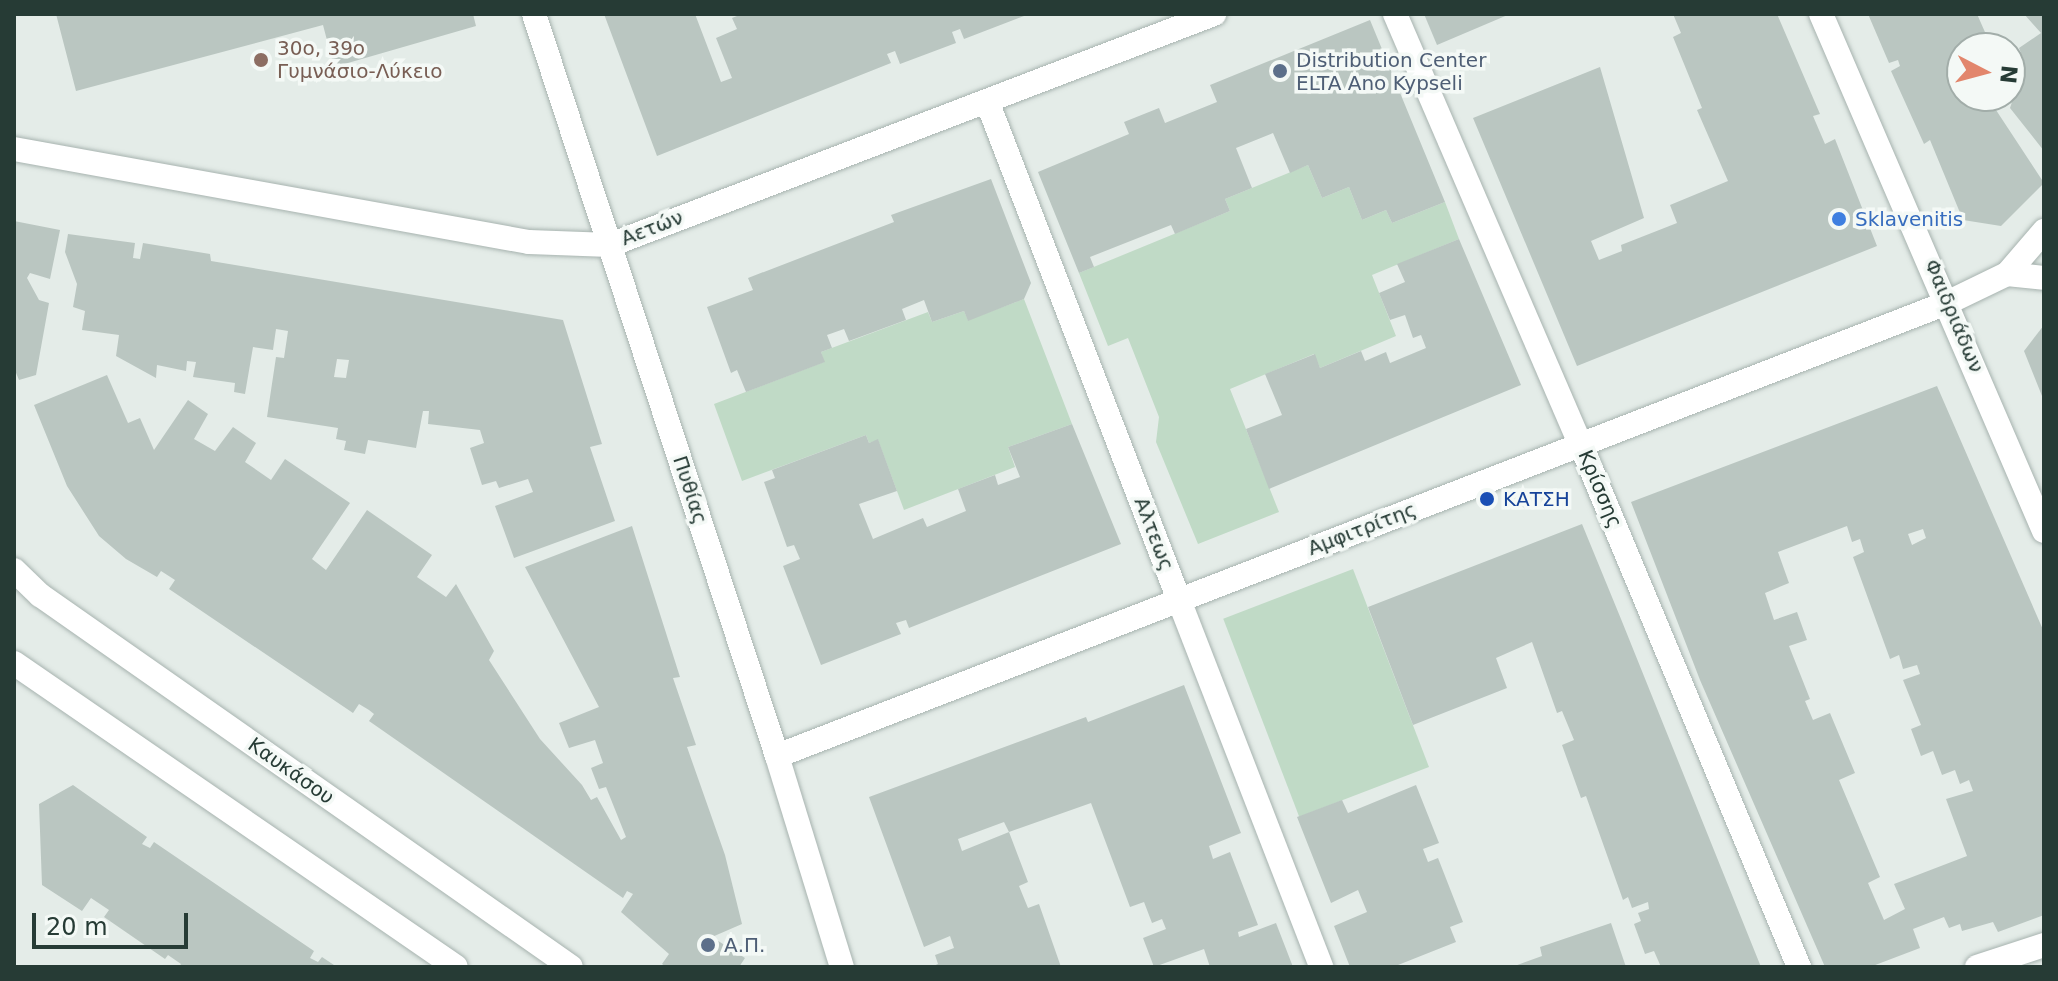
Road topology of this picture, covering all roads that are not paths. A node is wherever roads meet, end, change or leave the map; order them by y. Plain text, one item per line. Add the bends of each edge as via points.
1 (534, 14) edge
2 (1214, 14) edge
3 (1395, 14) edge
4 (1821, 14) edge
5 (987, 101) junction
6 (14, 149) edge
7 (2044, 231) edge
8 (610, 245) junction
9 (2007, 274) junction
10 (2044, 278) edge
11 (1949, 302) junction
12 (1581, 445) junction
13 (2044, 531) edge
14 (14, 570) edge
15 (1179, 600) junction
16 (14, 663) edge
17 (777, 756) junction
18 (2044, 945) edge
19 (456, 967) edge
20 (571, 967) edge
21 (842, 967) edge
22 (1321, 967) edge
23 (1799, 967) edge
24 (1977, 967) edge

1 - 8 street, Πυθίας
2 - 5 street, Αετών
3 - 12 street, Κρίσσης
4 - 11 street, Φαιδριάδων
5 - 8 street, Αετών
5 - 15 street, Αλτεως
6 - 8 street, Αετών via 529,242
7 - 9 street
8 - 17 street, Πυθίας
9 - 10 street
9 - 11 street, Αμφιτρίτης
11 - 12 street, Αμφιτρίτης
11 - 13 street, Φαιδριάδων
12 - 15 street, Αμφιτρίτης
12 - 23 street, Κρίσσης
14 - 20 street, Καυκάσου via 40,595
15 - 17 street, Αμφιτρίτης
15 - 22 street, Αλτεως
16 - 19 street
17 - 21 street, Πυθίας
18 - 24 street

